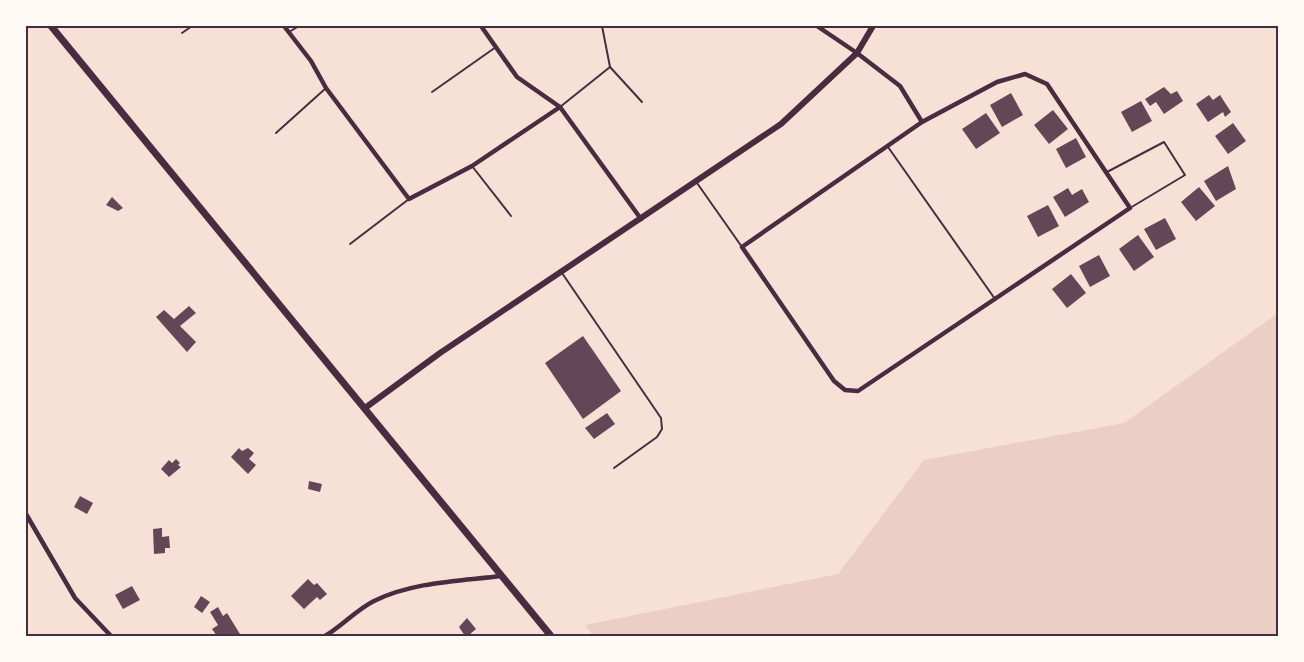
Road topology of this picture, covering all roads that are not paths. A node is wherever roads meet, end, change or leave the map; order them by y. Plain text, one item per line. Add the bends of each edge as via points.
1 (51, 26) edge
2 (192, 26) edge
3 (284, 26) edge
4 (299, 26) edge
5 (481, 26) edge
6 (602, 26) edge
7 (817, 26) edge
8 (873, 26) edge
9 (289, 32) junction
10 (182, 33) dead end
11 (496, 47) junction
12 (857, 52) junction
13 (610, 67) junction
14 (326, 88) junction
15 (432, 92) dead end
16 (642, 102) dead end
17 (560, 106) junction
18 (922, 122) junction
19 (276, 133) dead end
20 (888, 147) junction
21 (472, 166) junction
22 (1107, 172) junction
23 (696, 181) junction
24 (409, 199) junction
25 (1130, 208) junction
26 (511, 216) dead end
27 (641, 219) junction
28 (350, 244) dead end
29 (742, 247) junction
30 (561, 271) junction
31 (995, 299) junction
32 (365, 408) junction
33 (614, 468) dead end
34 (26, 514) edge
35 (501, 576) junction
36 (111, 636) edge
37 (326, 636) edge
38 (551, 636) edge

1 - 32 main road
2 - 10 lane
3 - 9 street
4 - 9 lane
5 - 11 street
6 - 13 lane
7 - 12 street
8 - 12 street
9 - 14 street
11 - 15 lane
11 - 17 street via 517,77
12 - 18 street via 900,86
12 - 23 street via 781,123
13 - 16 lane
13 - 17 lane
14 - 19 lane
14 - 24 street
17 - 21 street
17 - 27 street
18 - 20 street
18 - 22 street via 997,82 1025,74 1047,84
20 - 29 street
20 - 31 lane
21 - 24 street
21 - 26 lane
22 - 25 street
22 - 25 lane via 1164,142 1185,175
23 - 27 street
23 - 29 lane
24 - 28 lane
25 - 31 street
27 - 30 street
29 - 31 street via 834,381 845,390 858,391
30 - 32 street
30 - 33 lane via 661,418 662,429 657,437
32 - 35 main road
34 - 36 street via 75,598
35 - 37 street via 390,594 362,608
35 - 38 main road

